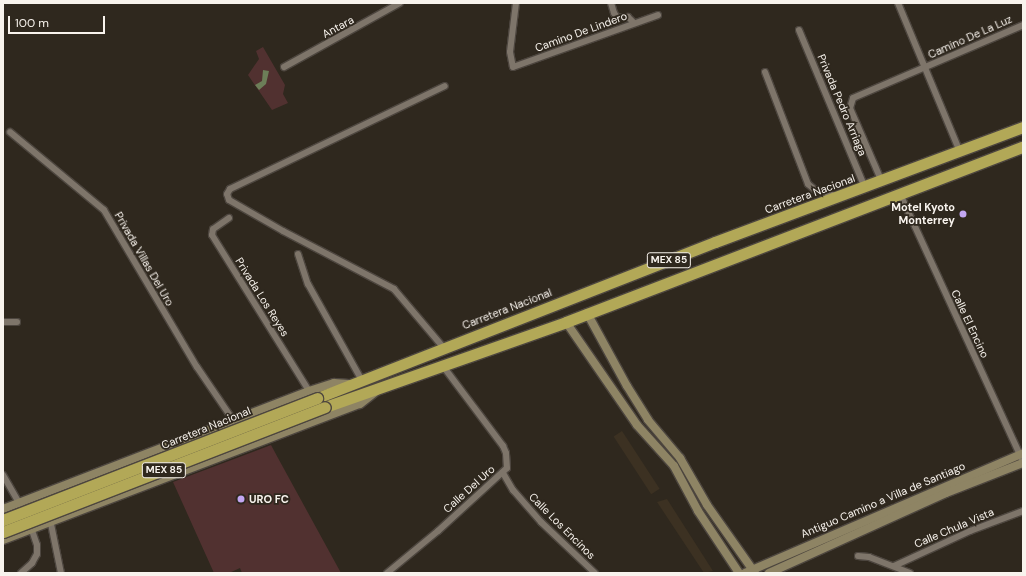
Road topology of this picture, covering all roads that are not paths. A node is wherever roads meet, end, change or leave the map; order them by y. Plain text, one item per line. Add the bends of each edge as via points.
1 (400, 3) edge
2 (516, 3) edge
3 (611, 3) edge
4 (898, 3) edge
5 (658, 15) dead end
6 (634, 23) junction
7 (1023, 24) edge
8 (799, 30) dead end
9 (284, 67) dead end
10 (925, 67) junction
11 (764, 72) dead end
12 (446, 86) dead end
13 (1023, 128) edge
14 (10, 132) dead end
15 (1023, 147) edge
16 (960, 152) junction
17 (882, 182) junction
18 (866, 188) junction
19 (900, 194) junction
20 (839, 197) junction
21 (229, 218) dead end
22 (298, 254) dead end
23 (587, 313) junction
24 (3, 322) edge
25 (17, 322) dead end
26 (566, 322) junction
27 (443, 348) junction
28 (443, 366) junction
29 (361, 379) junction
30 (627, 386) junction
31 (380, 388) junction
32 (614, 393) junction
33 (313, 394) junction
34 (233, 420) junction
35 (1021, 453) edge
36 (1023, 462) edge
37 (503, 473) junction
38 (3, 474) edge
39 (47, 492) junction
40 (20, 504) junction
41 (3, 509) edge
42 (1023, 511) edge
43 (3, 519) edge
44 (59, 521) junction
45 (51, 524) junction
46 (32, 531) junction
47 (3, 532) edge
48 (3, 539) edge
49 (858, 556) dead end
50 (894, 566) junction
51 (751, 572) edge
52 (21, 573) edge
53 (61, 573) edge
54 (387, 573) edge
55 (595, 573) edge
56 (739, 573) edge
57 (769, 573) edge
58 (910, 573) edge

1 - 9 street, Antara
2 - 6 street, Camino De Lindero via 510,52 511,66
3 - 6 street via 617,17 628,17
4 - 10 street
5 - 6 street, Camino De Lindero
7 - 10 street, Camino De La Luz
8 - 18 street, Privada Pedro Arriaga
10 - 16 street
10 - 17 street, Camino De La Luz via 851,100 850,108
11 - 20 street via 808,184 814,189
12 - 27 street via 230,189 227,194 229,200 283,231 394,289
13 - 16 highway, Carretera Nacional / MEX 85
14 - 34 street, Privada Villas Del Uro via 104,210 197,367
15 - 19 highway, MEX 85
16 - 17 highway, Carretera Nacional / MEX 85
17 - 18 highway, Carretera Nacional / MEX 85
18 - 20 highway, Carretera Nacional / MEX 85
19 - 23 highway, MEX 85
19 - 35 street, Calle El Encino
20 - 27 highway, Carretera Nacional / MEX 85
21 - 33 street, Privada Los Reyes via 213,229 212,235
22 - 29 street via 308,284
23 - 26 highway, MEX 85
23 - 30 street
24 - 25 street
26 - 28 highway, MEX 85
26 - 32 street
27 - 29 highway, Carretera Nacional / MEX 85
28 - 31 highway, MEX 85
28 - 37 street, Calle Del Uro via 503,446 508,463
29 - 33 highway, Carretera Nacional / MEX 85
30 - 32 street
30 - 51 street via 648,420 680,458
31 - 44 street, MEX 85 via 360,404
31 - 47 highway, MEX 85, bridge
32 - 56 street via 637,425 674,466 698,511
33 - 34 street, MEX 85
33 - 43 highway, Carretera Nacional / MEX 85, bridge
34 - 39 street, MEX 85
35 - 36 street, Calle El Encino
35 - 51 street, Antiguo Camino a Villa de Santiago
36 - 57 street via 946,493
37 - 54 street, Calle Del Uro
37 - 55 street, Calle Los Encinos via 513,490 541,522
38 - 40 street
39 - 40 street, MEX 85
39 - 44 street via 46,509
40 - 41 street, MEX 85
40 - 46 street
42 - 50 street, Calle Chula Vista via 970,531
43 - 48 street, MEX 85 via 7,526
44 - 45 street, MEX 85
45 - 46 street, MEX 85
45 - 53 street
46 - 48 street, MEX 85
46 - 52 street via 37,545 36,554 32,563
49 - 50 street
50 - 58 street

